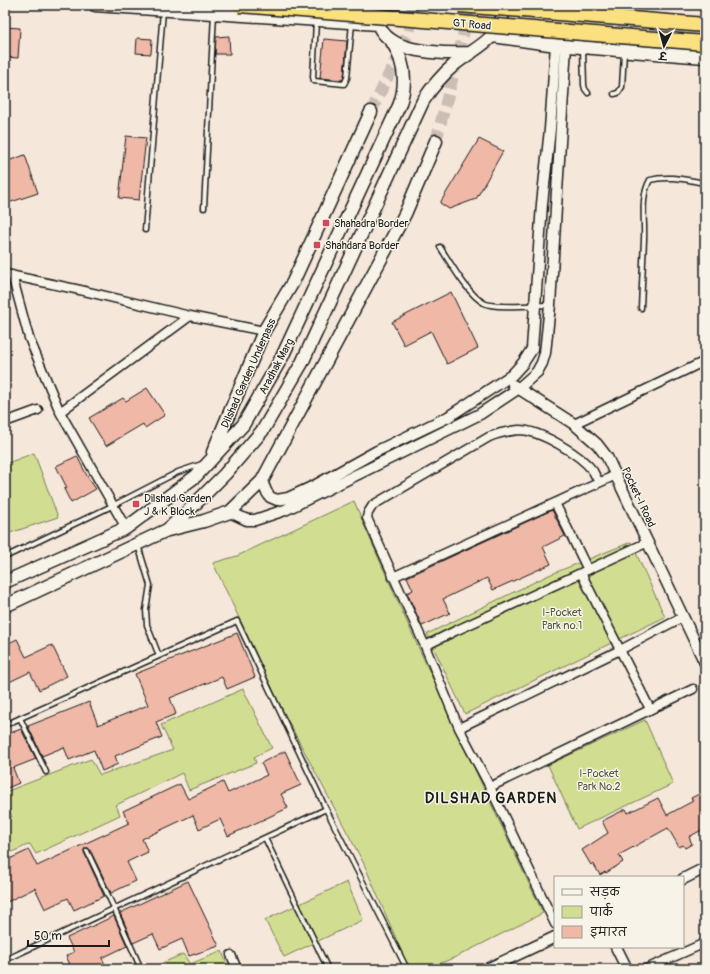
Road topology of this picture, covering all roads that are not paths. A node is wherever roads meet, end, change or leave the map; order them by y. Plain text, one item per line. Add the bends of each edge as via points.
1 (95, 5) edge
2 (239, 5) edge
3 (372, 5) edge
4 (459, 5) edge
5 (504, 5) edge
6 (163, 10) junction
7 (214, 13) junction
8 (316, 20) junction
9 (352, 22) junction
10 (378, 24) junction
11 (705, 25) edge
12 (492, 36) junction
13 (390, 40) junction
14 (705, 43) edge
15 (561, 46) junction
16 (583, 47) junction
17 (625, 50) junction
18 (471, 53) junction
19 (705, 57) edge
20 (588, 92) dead end
21 (614, 94) dead end
22 (371, 112) tunnel mouth
23 (436, 141) tunnel mouth
24 (705, 183) edge
25 (204, 208) dead end
26 (145, 230) dead end
27 (440, 247) dead end
28 (8, 275) edge
29 (536, 305) junction
30 (550, 305) junction
31 (641, 308) dead end
32 (190, 316) junction
33 (264, 331) junction
34 (705, 361) edge
35 (504, 380) junction
36 (519, 388) junction
37 (38, 410) dead end
38 (60, 412) junction
39 (5, 422) edge
40 (574, 424) junction
41 (425, 428) junction
42 (432, 438) junction
43 (210, 461) junction
44 (616, 475) junction
45 (262, 481) junction
46 (599, 482) junction
47 (282, 500) junction
48 (555, 502) junction
49 (114, 505) junction
50 (285, 510) junction
51 (230, 512) junction
52 (126, 528) junction
53 (167, 530) junction
54 (648, 542) junction
55 (138, 544) junction
56 (5, 557) edge
57 (584, 571) junction
58 (393, 577) junction
59 (5, 582) edge
60 (5, 606) edge
61 (683, 618) junction
62 (425, 646) junction
63 (620, 650) junction
64 (159, 656) junction
65 (705, 663) edge
66 (693, 688) dead end
67 (650, 709) junction
68 (20, 718) junction
69 (5, 725) edge
70 (459, 728) junction
71 (46, 772) dead end
72 (490, 787) junction
73 (326, 809) junction
74 (265, 838) junction
75 (87, 851) dead end
76 (705, 868) edge
77 (684, 878) edge
78 (114, 908) junction
79 (554, 922) edge
80 (554, 938) edge
81 (705, 943) edge
82 (616, 948) edge
83 (231, 955) dead end
84 (5, 960) edge
85 (140, 969) edge
86 (237, 969) edge
87 (328, 969) edge
88 (407, 969) edge
89 (487, 969) edge
90 (627, 969) edge
91 (646, 969) edge

1 - 6 main road
2 - 14 highway, GT Road, bridge
3 - 10 main road, Aradhak Marg
4 - 11 highway, GT Road, bridge
5 - 12 main road via 500,24
6 - 7 main road
6 - 26 lane
7 - 8 main road
7 - 25 lane
8 - 9 main road
8 - 9 lane via 314,81 344,84 347,78
9 - 10 main road
10 - 13 main road, Aradhak Marg
12 - 15 main road, GT Road
12 - 18 main road, Aradhak Marg
13 - 18 main road via 440,53
13 - 43 main road, Aradhak Marg via 401,58 405,77 399,106 282,357 243,425
15 - 16 main road, GT Road
15 - 29 street via 542,204
15 - 30 street
16 - 17 main road, GT Road
16 - 20 lane via 584,85
17 - 19 main road, GT Road
17 - 21 lane via 622,88
18 - 53 main road, Aradhak Marg via 444,74 423,101 302,363 263,430 225,474
22 - 33 main road, Dilshad Garden Underpass via 293,282
23 - 45 main road via 405,214
24 - 31 lane via 659,178 650,180 646,186
27 - 29 lane via 470,292 484,304
28 - 32 street
28 - 38 street via 29,338
29 - 30 lane
29 - 35 street via 532,349 518,369
30 - 36 street via 542,363 537,372
32 - 33 street
32 - 38 street
33 - 43 main road, Dilshad Garden Underpass
34 - 40 street
35 - 36 street, Pocket-I Road
35 - 41 street
36 - 40 street, Pocket-I Road
36 - 42 street via 480,414
37 - 39 street
38 - 49 street
40 - 44 street, Pocket-I Road via 597,444
41 - 42 street
41 - 47 street
42 - 50 street
43 - 49 lane via 178,472
43 - 52 main road, Aradhak Marg via 196,476
44 - 46 street
44 - 54 street, Pocket-I Road
45 - 47 street via 270,497
45 - 51 main road, Aradhak Marg
46 - 48 street
46 - 58 street via 593,471 570,451 536,433 520,430 489,437 373,505 367,518
47 - 50 street
48 - 57 street
48 - 58 street
49 - 52 street
49 - 56 lane
50 - 51 street via 255,520 247,520
51 - 53 main road, Aradhak Marg
52 - 59 main road, Aradhak Marg
53 - 55 main road, Aradhak Marg
54 - 57 street
54 - 61 street, Pocket-I Road
55 - 60 main road, Aradhak Marg
55 - 64 lane via 150,585 146,610 147,625
57 - 62 street
57 - 63 street
58 - 62 street
61 - 63 street
61 - 65 street, Pocket-I Road
62 - 70 street
63 - 67 street
63 - 70 street
64 - 68 lane
64 - 73 lane via 237,621
66 - 67 street
67 - 72 street
68 - 69 lane
68 - 71 lane
70 - 72 street
72 - 79 street
73 - 74 lane
73 - 88 lane
74 - 78 lane
74 - 87 lane
75 - 78 lane
76 - 77 street
78 - 84 lane
78 - 85 lane
80 - 89 street
81 - 91 street
82 - 90 street
83 - 86 street

